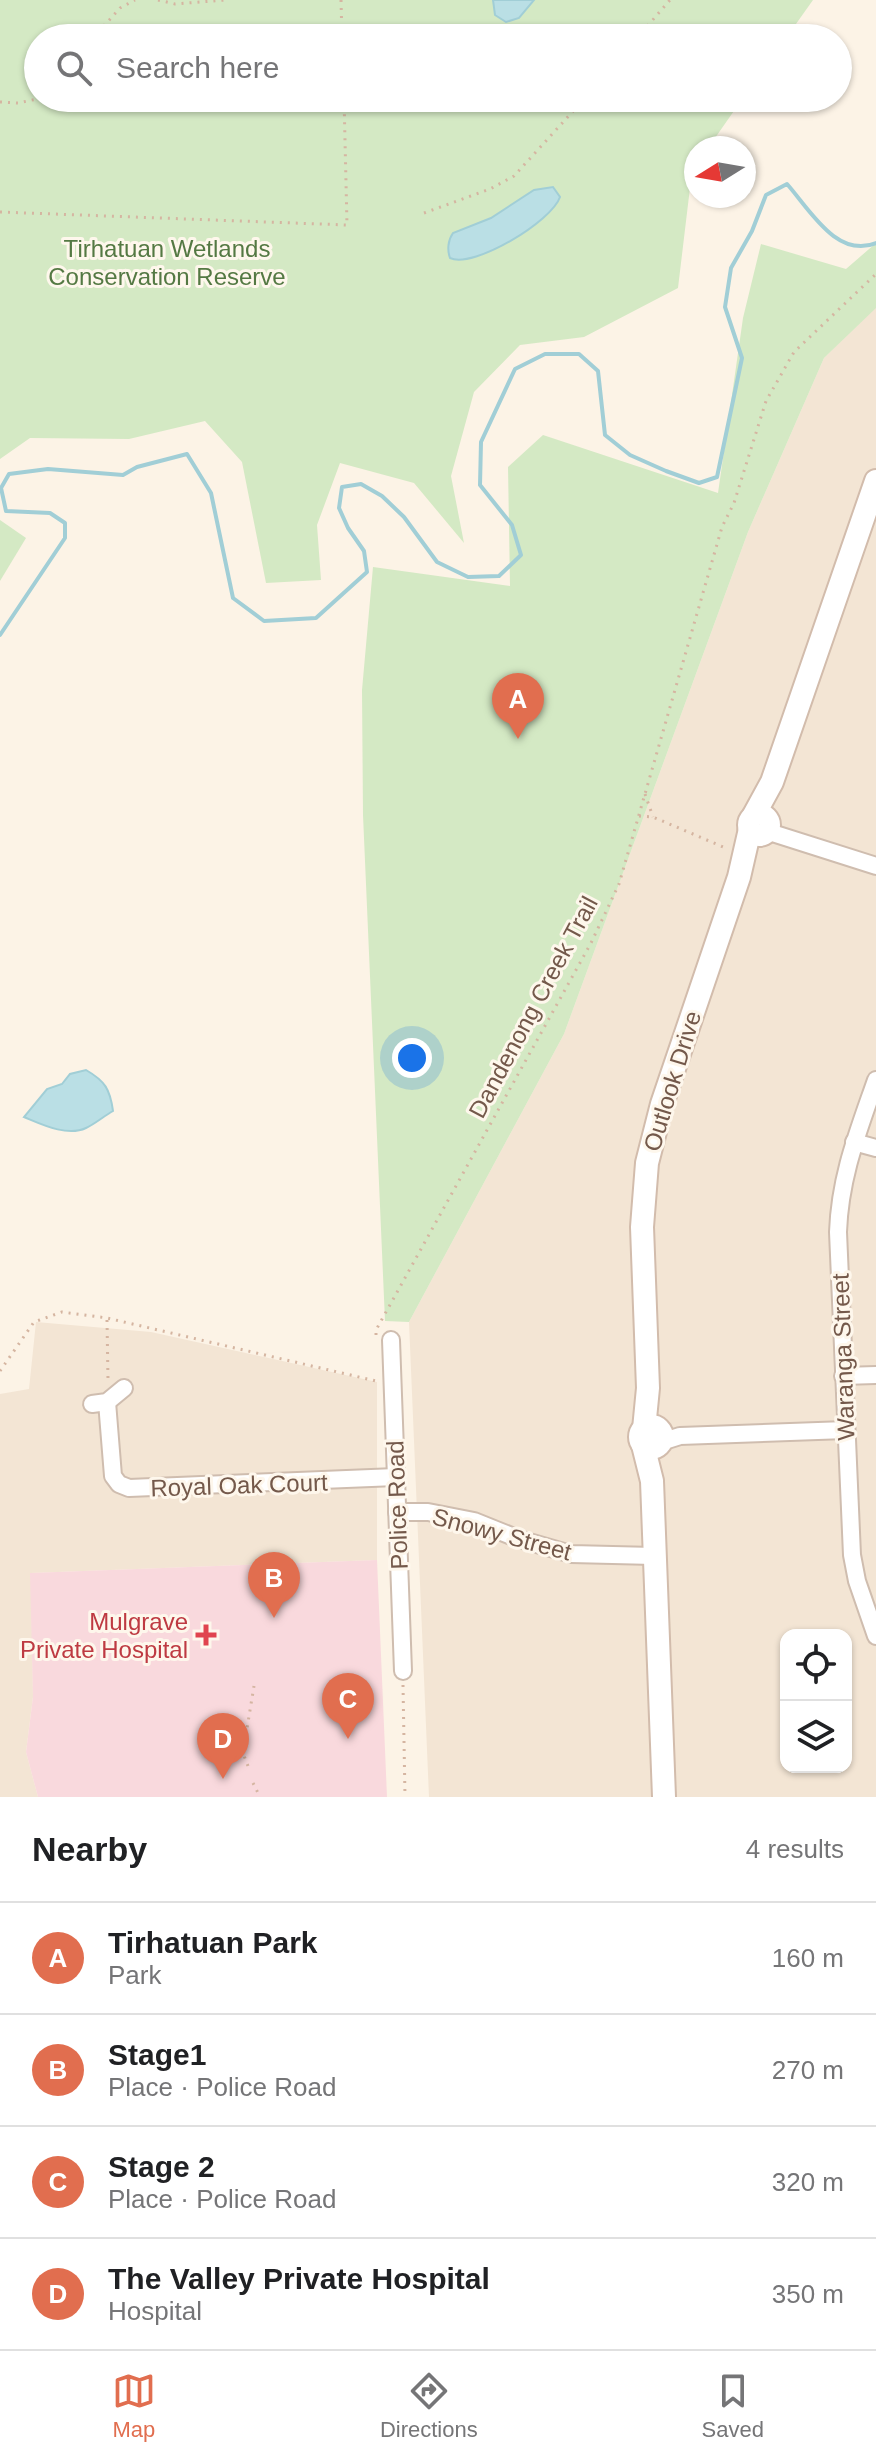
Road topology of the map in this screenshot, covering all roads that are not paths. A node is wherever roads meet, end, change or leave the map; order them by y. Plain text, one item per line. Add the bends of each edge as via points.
1 (876, 481) edge
2 (762, 826) junction
3 (876, 866) edge
4 (876, 1080) edge
5 (854, 1142) junction
6 (876, 1148) edge
7 (384, 1341) road end
8 (876, 1375) edge
9 (843, 1376) junction
10 (116, 1385) road end
11 (846, 1430) junction
12 (657, 1436) junction
13 (396, 1477) junction
14 (397, 1512) junction
15 (654, 1556) junction
16 (874, 1629) edge
17 (403, 1671) road end
18 (664, 1797) edge

1 - 2 street, Outlook Drive via 772,782
2 - 3 street
2 - 12 street, Outlook Drive via 739,877 647,1163 642,1227 648,1388
4 - 5 street, Waranga Street
5 - 6 street
5 - 9 street, Waranga Street via 839,1211
7 - 13 street, Police Road
8 - 9 street
9 - 11 street, Waranga Street
10 - 13 street, Royal Oak Court via 100,1403 113,1476 129,1488
11 - 12 street
11 - 16 street, Waranga Street via 852,1555
12 - 15 street, Outlook Drive
13 - 14 street, Police Road
14 - 15 street, Snowy Street via 474,1521 571,1554
14 - 17 street, Police Road
15 - 18 street, Outlook Drive

